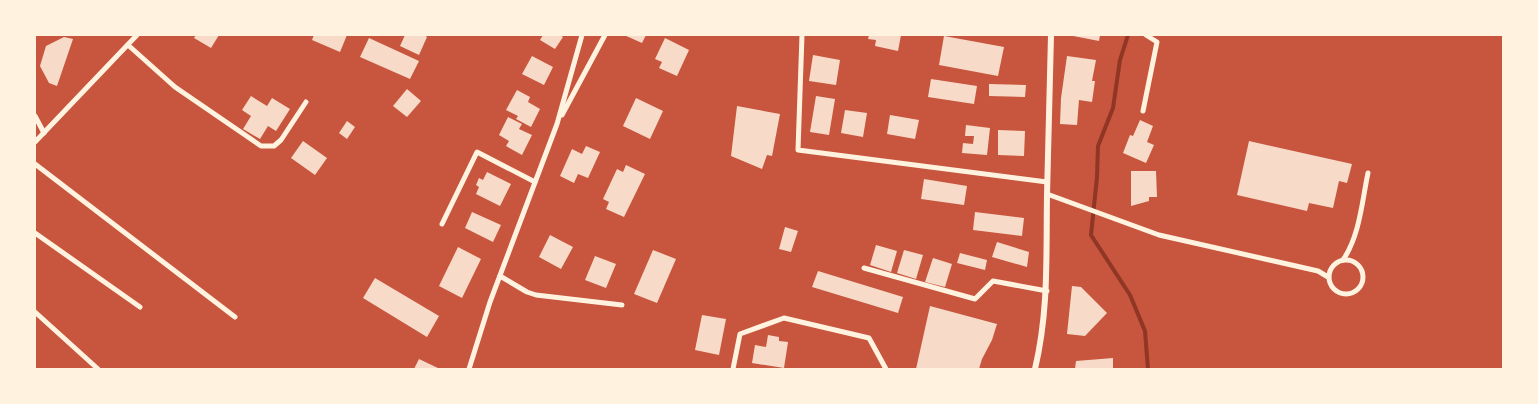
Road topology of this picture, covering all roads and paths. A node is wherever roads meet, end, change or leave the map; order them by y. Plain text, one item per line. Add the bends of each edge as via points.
1 (137, 35) edge
2 (582, 35) edge
3 (605, 35) edge
4 (802, 35) edge
5 (1052, 35) edge
6 (1146, 35) edge
7 (128, 45) junction
8 (306, 102) dead end
9 (1143, 111) dead end
10 (35, 116) edge
11 (557, 124) junction
12 (44, 133) junction
13 (35, 142) edge
14 (35, 164) edge
15 (1368, 173) dead end
16 (535, 182) junction
17 (1047, 182) junction
18 (1047, 194) junction
19 (442, 224) dead end
20 (35, 233) edge
21 (1351, 248) junction
22 (1344, 260) junction
23 (1354, 262) junction
24 (1332, 267) junction
25 (864, 268) dead end
26 (1318, 271) junction
27 (500, 276) junction
28 (1328, 278) junction
29 (1047, 291) junction
30 (622, 305) dead end
31 (140, 307) dead end
32 (35, 312) edge
33 (235, 317) dead end
34 (98, 369) edge
35 (469, 369) edge
36 (733, 369) edge
37 (886, 369) edge
38 (1035, 369) edge

1 - 7 street
2 - 11 street
3 - 11 street
4 - 17 street via 798,150
5 - 17 street
6 - 9 street via 1157,42
7 - 8 street via 175,87 261,146 274,146 281,140
7 - 12 street
10 - 12 street
11 - 16 street
12 - 13 street
14 - 33 street
15 - 21 street
16 - 19 street via 477,152
16 - 27 street
17 - 18 street
18 - 26 street via 1159,235
18 - 29 street
20 - 31 street
21 - 22 street
21 - 23 street
22 - 23 street
22 - 24 street
23 - 28 street via 1361,270 1362,281 1352,293 1336,291
24 - 26 street
24 - 28 street
25 - 29 street via 975,299 993,281
26 - 28 street
27 - 30 street via 536,295
27 - 35 street
29 - 38 street
32 - 34 street
36 - 37 street via 740,334 784,318 869,338

